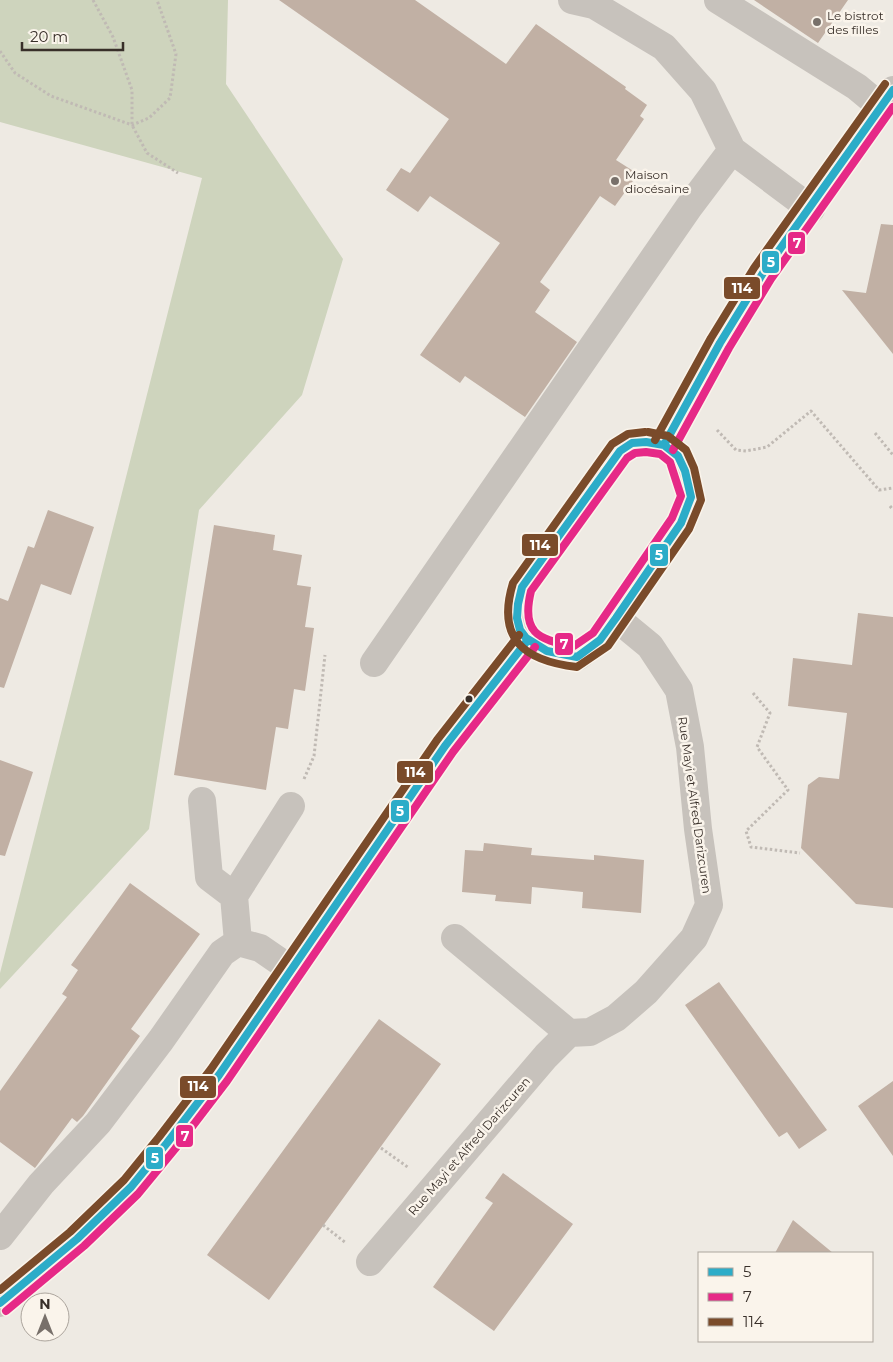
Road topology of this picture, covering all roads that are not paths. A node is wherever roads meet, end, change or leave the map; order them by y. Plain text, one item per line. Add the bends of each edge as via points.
1 (572, 0) edge
2 (718, 0) edge
3 (887, 99) edge
4 (732, 150) junction
5 (811, 209) junction
6 (664, 445) junction
7 (616, 618) junction
8 (527, 641) junction
9 (374, 663) dead end
10 (202, 801) dead end
11 (291, 806) road end
12 (234, 896) junction
13 (456, 938) dead end
14 (238, 942) junction
15 (292, 970) junction
16 (569, 1033) junction
17 (0, 1236) edge
18 (370, 1262) dead end
19 (0, 1303) edge

1 - 4 street via 594,5 664,47 703,91
2 - 3 street via 857,87
3 - 5 street
4 - 5 street
4 - 9 street via 689,207
5 - 6 street via 758,281
6 - 7 street via 678,456 691,497 681,523
6 - 8 street via 646,442 632,444 620,451 522,587 516,606 516,622
7 - 8 street via 600,640 577,657 556,654
7 - 16 street, Rue Mayi et Alfred Darizcuren via 650,646 679,690 690,747 709,905 694,938 646,992 616,1018 590,1032
8 - 15 street via 445,746
10 - 12 street via 209,877
11 - 12 street
12 - 14 street
13 - 16 street
14 - 15 street via 260,948
14 - 17 street via 222,953 98,1123 41,1184
15 - 19 street via 219,1076 131,1187 78,1240
16 - 18 street, Rue Mayi et Alfred Darizcuren

